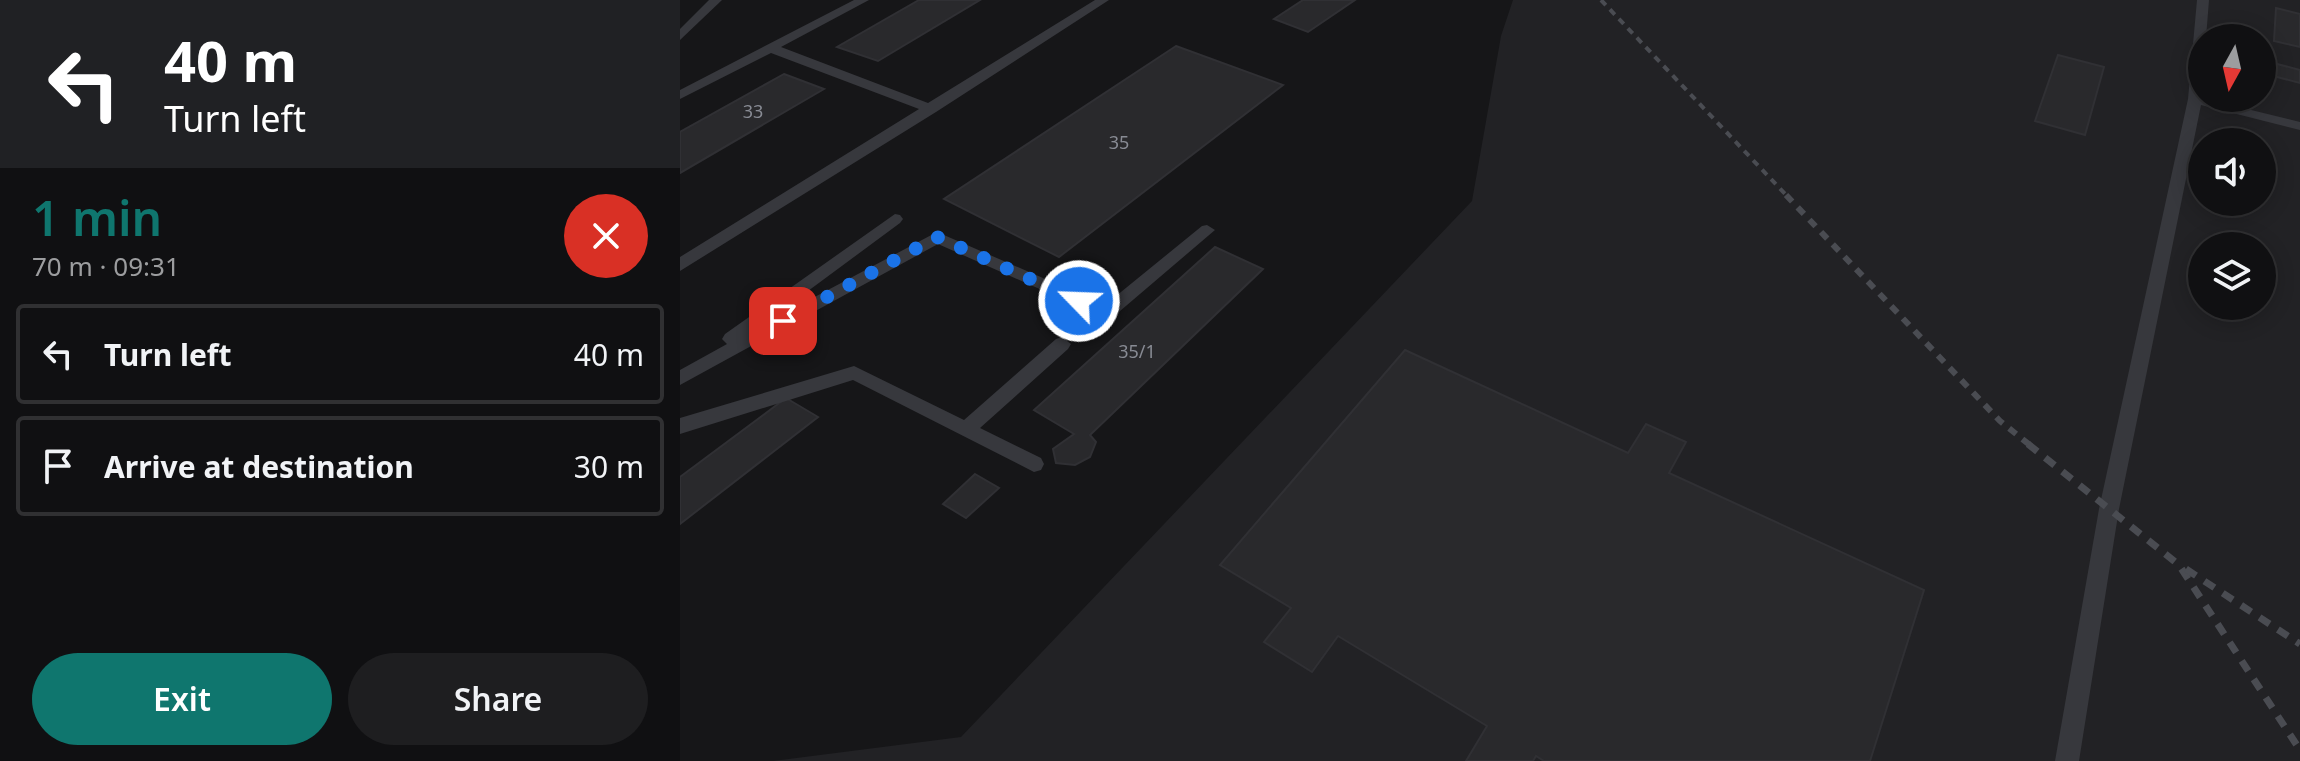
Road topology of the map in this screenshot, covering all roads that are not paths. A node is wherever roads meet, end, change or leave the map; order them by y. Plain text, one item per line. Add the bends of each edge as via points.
1 (716, 0) edge
2 (863, 0) edge
3 (1103, 0) edge
4 (2203, 0) edge
5 (2201, 24) edge
6 (680, 36) edge
7 (771, 48) junction
8 (680, 95) edge
9 (931, 109) junction
10 (2192, 112) edge
11 (2246, 112) edge
12 (2300, 126) edge
13 (895, 219) dead end
14 (1207, 230) dead end
15 (680, 265) edge
16 (1062, 344) dead end
17 (680, 377) edge
18 (680, 426) edge
19 (965, 430) junction
20 (1034, 464) dead end
21 (2067, 761) edge

1 - 6 lane
2 - 7 lane
3 - 9 lane
4 - 5 lane
7 - 8 lane
7 - 9 lane
9 - 15 lane
10 - 21 lane via 2109,509
11 - 12 lane
13 - 17 lane
14 - 17 lane via 1107,313 937,237
16 - 19 lane
18 - 19 lane via 854,373
19 - 20 lane

